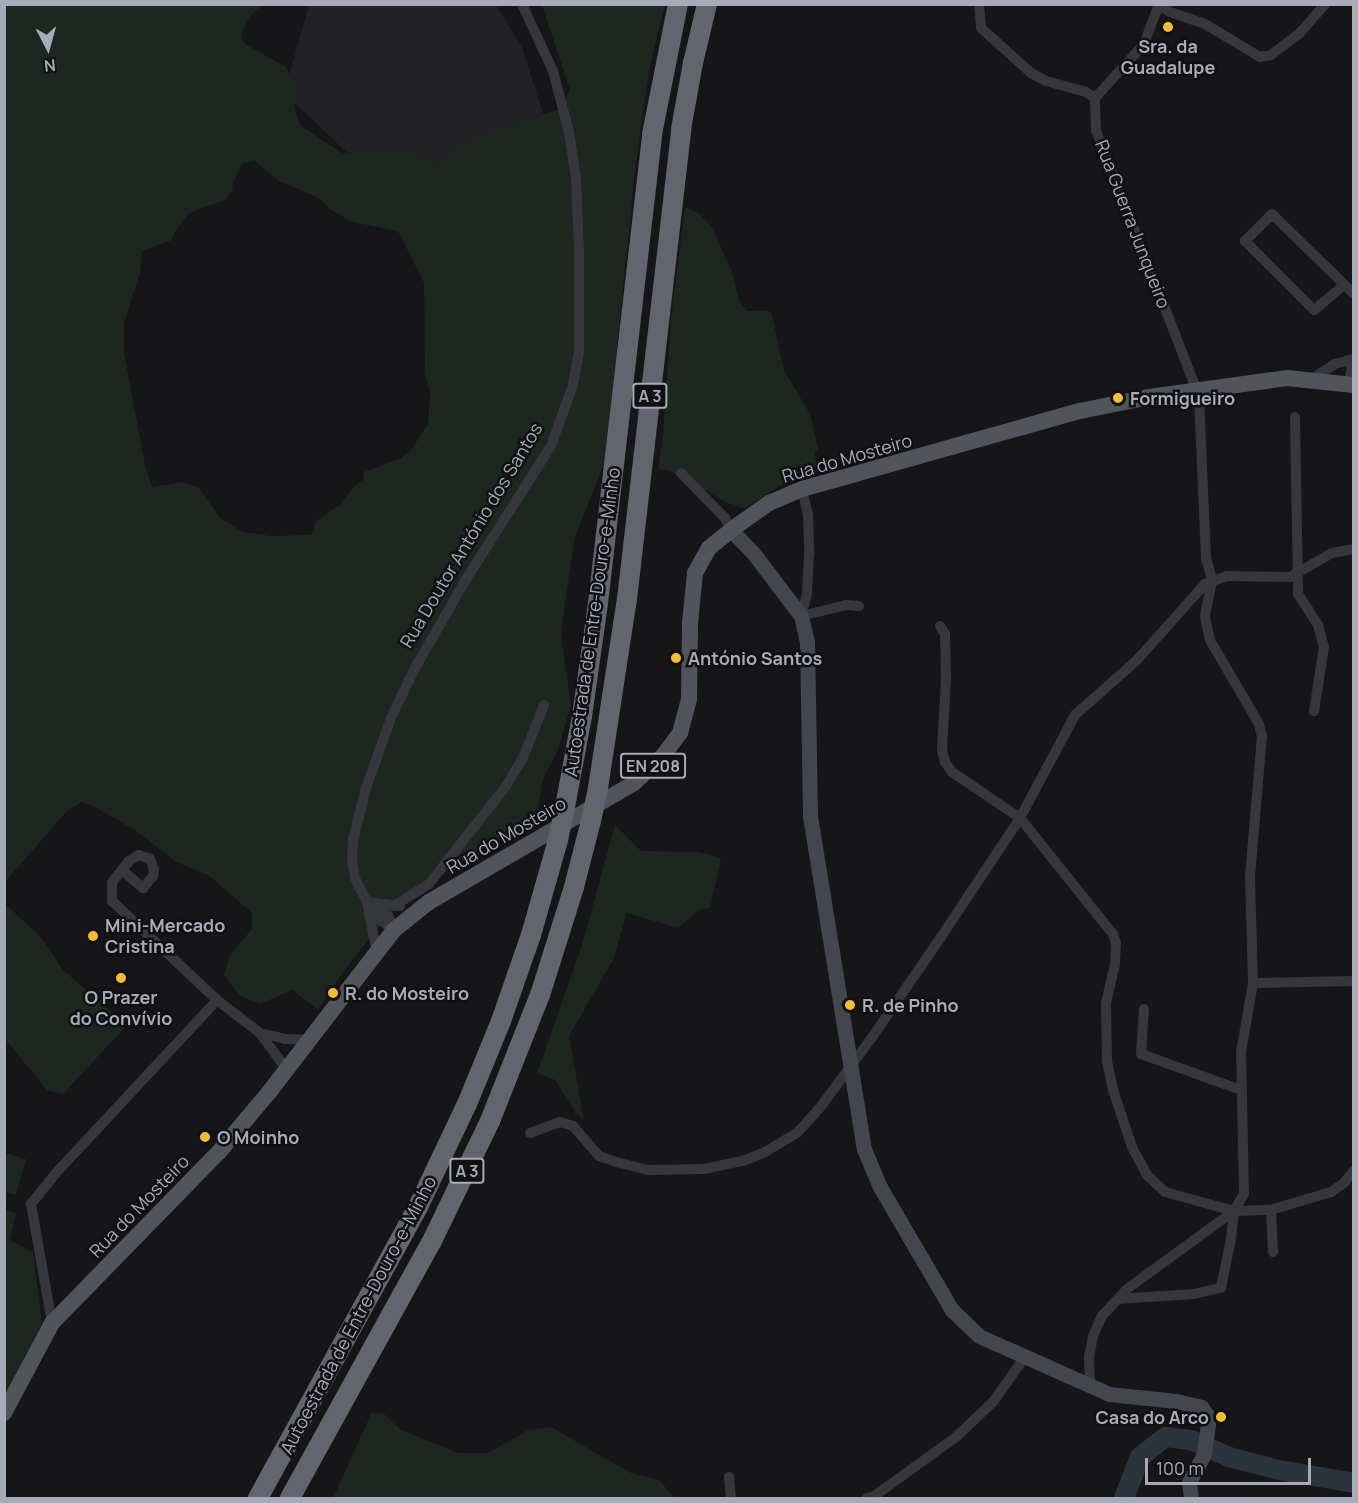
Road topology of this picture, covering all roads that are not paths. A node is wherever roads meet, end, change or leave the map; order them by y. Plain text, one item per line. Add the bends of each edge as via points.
1 (522, 4) edge
2 (678, 4) edge
3 (706, 4) edge
4 (979, 4) edge
5 (1325, 4) edge
6 (1159, 5) edge
7 (1095, 98) junction
8 (1344, 285) junction
9 (1353, 294) edge
10 (1317, 380) junction
11 (1345, 384) edge
12 (1196, 390) junction
13 (1296, 417) dead end
14 (681, 473) dead end
15 (802, 489) junction
16 (731, 530) junction
17 (1353, 549) edge
18 (1298, 573) junction
19 (1212, 579) junction
20 (859, 606) dead end
21 (801, 616) junction
22 (940, 626) dead end
23 (544, 705) dead end
24 (1314, 711) dead end
25 (1020, 818) junction
26 (122, 870) dead end
27 (429, 902) junction
28 (394, 906) junction
29 (368, 907) junction
30 (394, 930) junction
31 (377, 953) junction
32 (1353, 981) edge
33 (1252, 983) junction
34 (217, 1000) junction
35 (1144, 1009) dead end
36 (260, 1033) junction
37 (309, 1040) junction
38 (851, 1064) junction
39 (286, 1070) junction
40 (1241, 1090) junction
41 (530, 1133) dead end
42 (1353, 1170) edge
43 (1271, 1210) junction
44 (1234, 1211) junction
45 (1273, 1252) dead end
46 (1118, 1299) junction
47 (52, 1323) junction
48 (1024, 1358) junction
49 (1090, 1386) junction
50 (4, 1413) edge
51 (729, 1477) dead end
52 (258, 1498) edge
53 (290, 1498) edge
54 (731, 1498) edge
55 (867, 1498) edge
56 (1191, 1498) edge

1 - 29 street, Rua Doutor António dos Santos via 553,71 569,132 579,237 579,350 573,385 551,446 465,581 391,718 366,788 353,840 355,878
2 - 52 highway, Autoestrada de Entre-Douro-e-Minho / A 3, bridge via 652,134 598,603 582,716 558,840 528,946 467,1104 408,1227
3 - 53 highway, Autoestrada de Entre-Douro-e-Minho / A 3, bridge via 681,129 627,599 598,788 574,887 540,995 490,1121 431,1243
4 - 7 street via 981,28 1031,73
5 - 6 street via 1300,33 1271,55 1260,57 1205,24
6 - 7 street via 1144,44
7 - 12 street, Rua Guerra Junqueiro via 1096,130
8 - 8 street via 1272,214 1245,241 1314,310
8 - 9 street
10 - 11 main road, Rua do Mosteiro / EN 208
10 - 11 street via 1318,374 1335,364 1353,359
10 - 12 main road, Rua do Mosteiro / EN 208 via 1287,378
12 - 15 main road, Rua do Mosteiro / EN 208 via 1080,411
12 - 19 street, Rua Guerra Junqueiro via 1206,558
13 - 18 street
14 - 16 street via 725,518
15 - 16 main road, Rua do Mosteiro / EN 208 via 769,502
15 - 21 street via 808,516 809,554 807,594
16 - 21 street
16 - 27 main road, Rua do Mosteiro / EN 208 via 709,548 694,573 689,699 680,733 662,757 634,783
17 - 18 street via 1332,553
18 - 19 street via 1290,577
18 - 24 street via 1298,594 1318,625 1324,647
19 - 25 street via 1199,587 1179,616 1125,673 1075,715
19 - 33 street via 1205,616 1210,640 1259,724 1262,737 1250,876
20 - 21 street via 846,605
21 - 38 street via 807,641 810,816
22 - 25 street via 945,634 945,762 952,772
23 - 28 street via 523,758 506,786 429,884
25 - 38 street
25 - 44 street via 1113,934 1115,964 1106,1003 1106,1044 1113,1090 1132,1147 1154,1185 1165,1192
26 - 34 street via 112,883 112,901
27 - 28 street
27 - 30 main road, Rua do Mosteiro / EN 208
28 - 29 street
29 - 30 street, Rua Doutor António dos Santos via 388,915
29 - 31 street, Rua Doutor António dos Santos
30 - 31 main road, Rua do Mosteiro / EN 208
31 - 37 main road, Rua do Mosteiro / EN 208
32 - 33 street
33 - 40 street via 1241,1052
34 - 36 street
34 - 47 street via 40,1190 30,1209
35 - 40 street via 1141,1054
36 - 37 street
36 - 39 street
37 - 39 main road, Rua do Mosteiro / EN 208
38 - 41 street via 798,1131 743,1161 704,1169 648,1170 599,1156 573,1126 549,1124
38 - 48 street via 864,1149 880,1187 934,1280 952,1310 979,1336
39 - 47 main road, Rua do Mosteiro / EN 208 via 219,1152
40 - 44 street via 1244,1194
42 - 43 street via 1344,1183 1330,1192
43 - 44 street
43 - 45 street
44 - 46 street
44 - 46 street via 1221,1288 1194,1294
46 - 49 street via 1102,1316 1093,1336
47 - 50 main road, Rua do Mosteiro / EN 208
48 - 49 street
48 - 55 street via 993,1402 956,1437
49 - 56 street via 1109,1394 1201,1407 1208,1424 1204,1454 1188,1482
51 - 54 street

